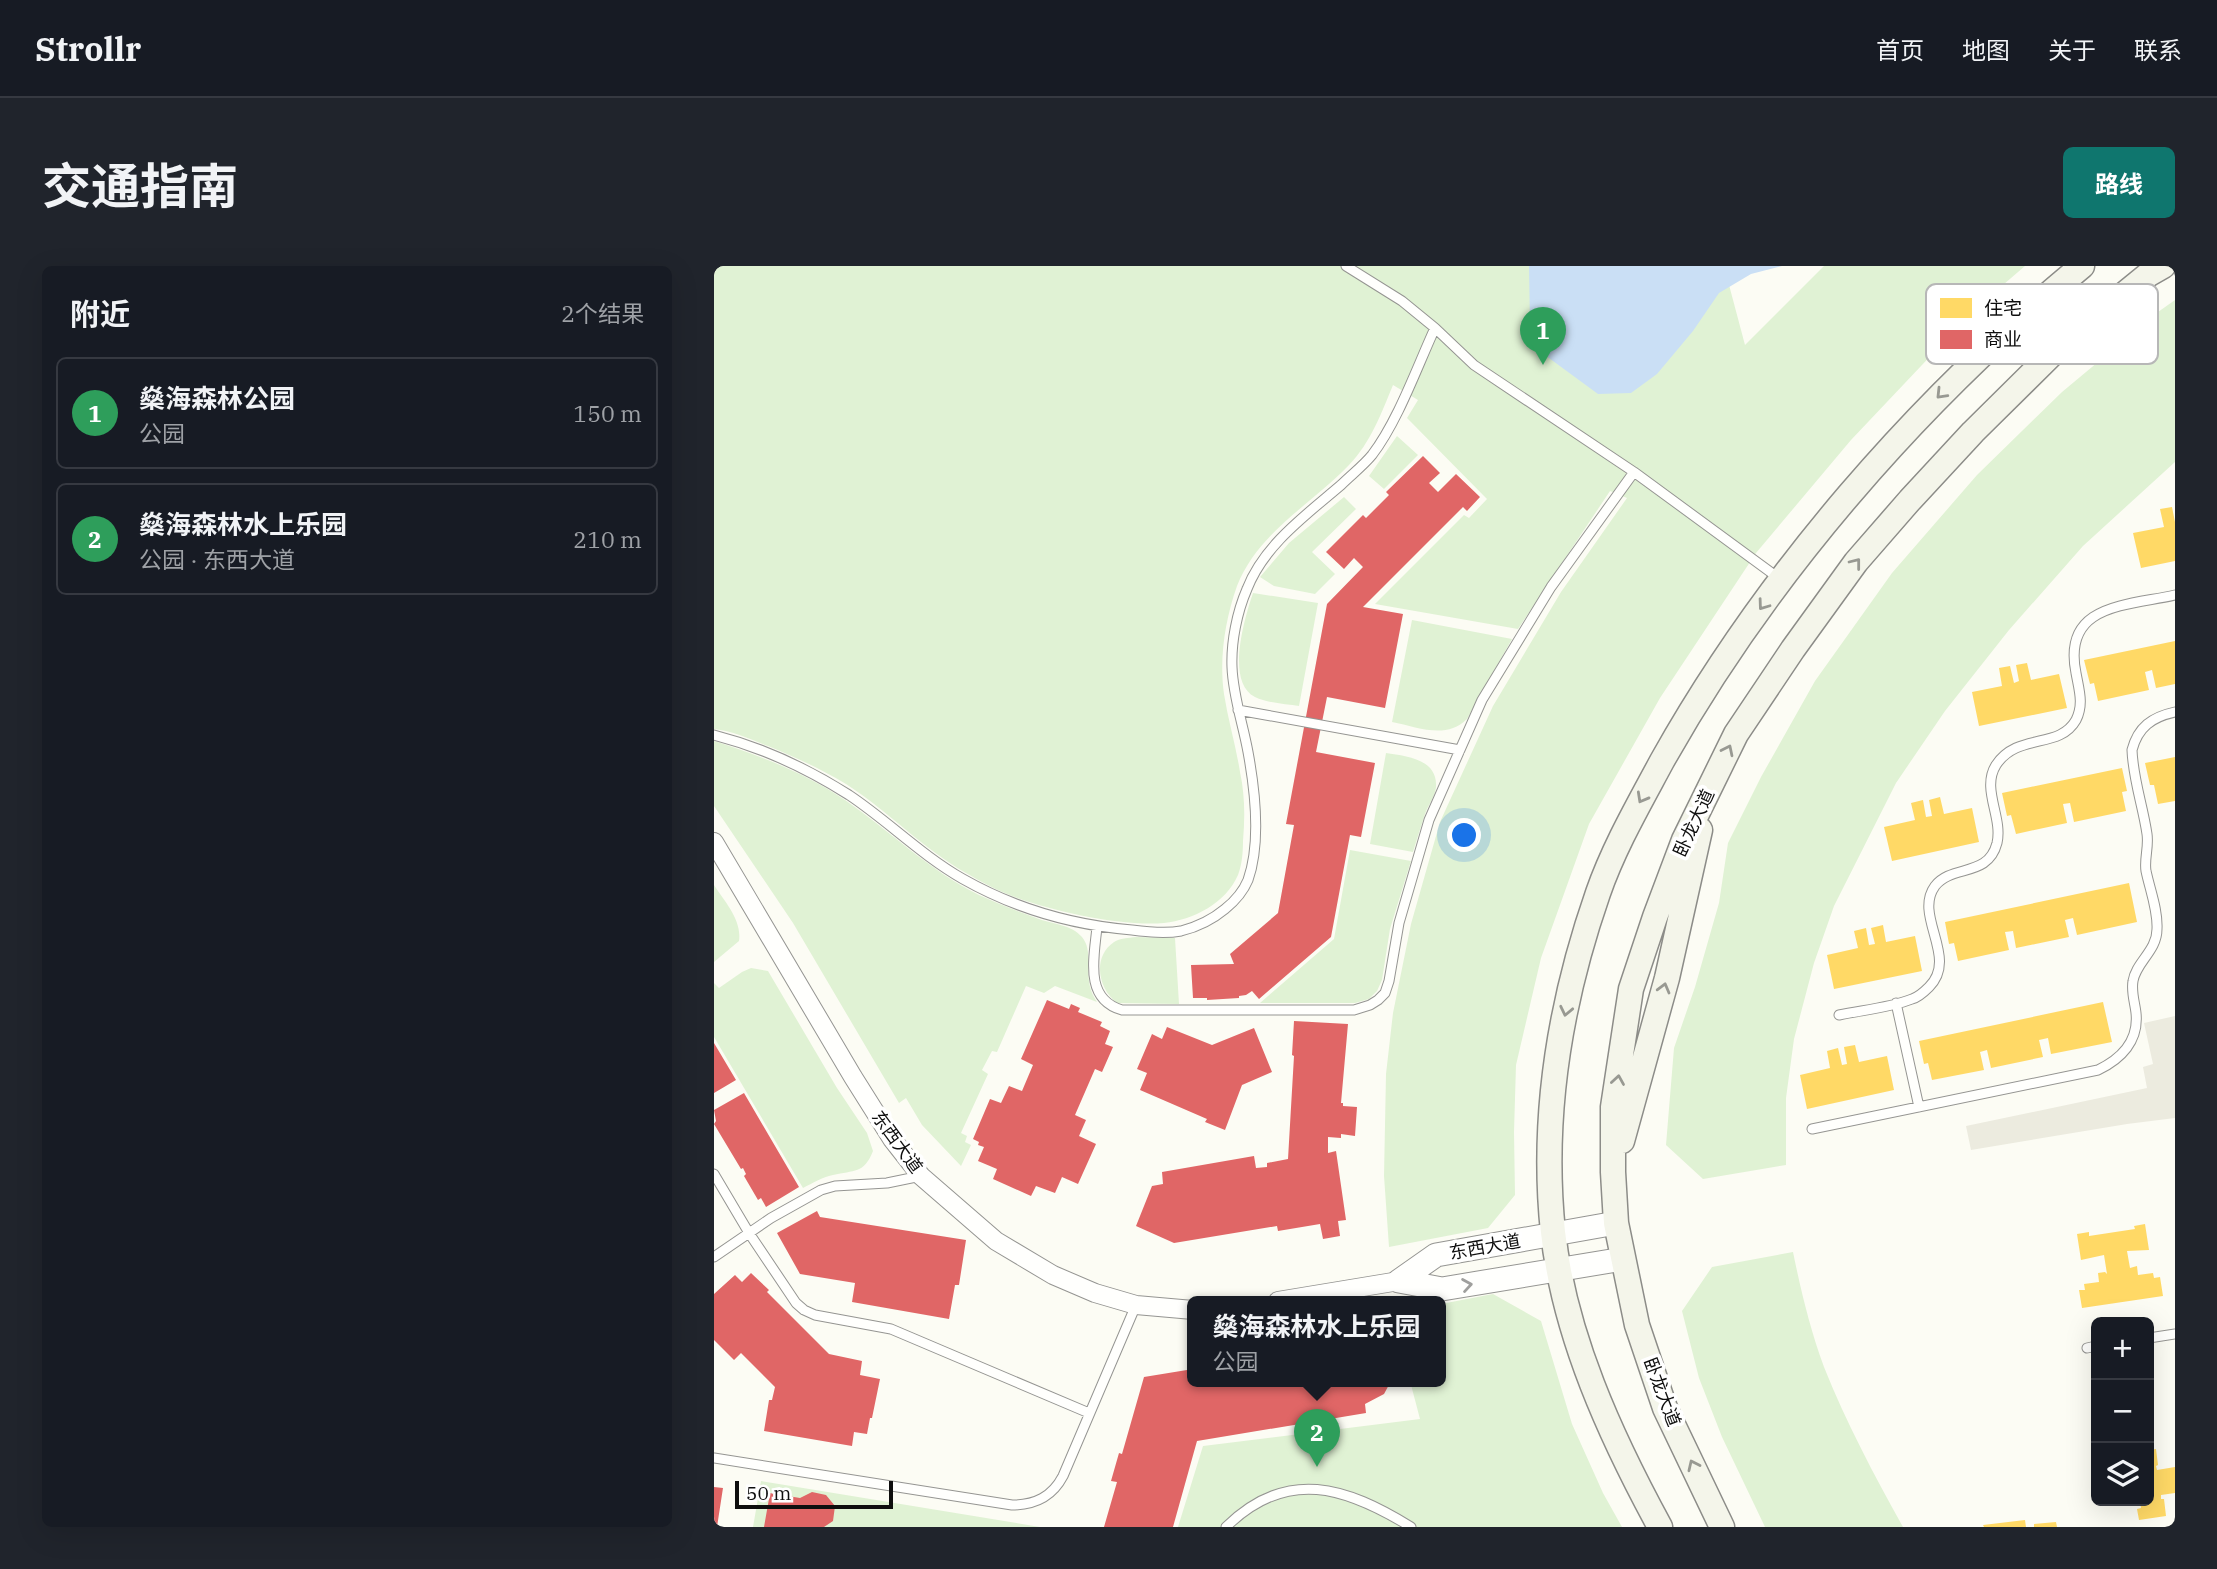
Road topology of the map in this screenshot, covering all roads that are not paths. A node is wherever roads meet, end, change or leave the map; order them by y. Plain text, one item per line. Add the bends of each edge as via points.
1 (1346, 266) edge
2 (2082, 266) edge
3 (2163, 266) edge
4 (2060, 284) edge
5 (2138, 284) edge
6 (1435, 328) junction
7 (1972, 364) edge
8 (2042, 364) edge
9 (1634, 472) junction
10 (1781, 580) junction
11 (2175, 595) edge
12 (1238, 710) junction
13 (2175, 712) edge
14 (714, 735) edge
15 (1460, 750) junction
16 (714, 842) edge
17 (1097, 927) junction
18 (1896, 1003) junction
19 (1839, 1015) dead end
20 (1919, 1107) junction
21 (1812, 1129) dead end
22 (714, 1174) edge
23 (921, 1176) junction
24 (1616, 1223) junction
25 (749, 1233) junction
26 (1553, 1235) junction
27 (714, 1257) edge
28 (1623, 1259) junction
29 (1559, 1270) junction
30 (1399, 1281) junction
31 (1308, 1296) edge
32 (1136, 1305) junction
33 (1187, 1309) edge
34 (2175, 1334) edge
35 (2154, 1337) edge
36 (1089, 1413) junction
37 (714, 1458) edge
38 (1644, 1498) junction
39 (1226, 1527) edge
40 (1411, 1527) edge
41 (1654, 1527) edge
42 (1660, 1527) edge
43 (1722, 1527) edge

1 - 6 lane
2 -> 4 main road
5 -> 3 main road, 卧龙大道
6 - 9 lane via 1474,365
6 - 12 lane via 1370,457 1292,528 1259,564 1247,587 1239,609 1232,664
7 -> 10 main road via 1815,535
24 -> 8 main road, 卧龙大道 via 1613,1172 1667,978 1707,794 1736,734 1856,562 1973,432
9 - 10 lane
9 - 15 lane via 1551,587 1482,700
10 -> 26 main road via 1690,711 1599,889 1577,959 1559,1044 1549,1122
11 - 18 lane via 2096,613 2080,630 2073,659 2081,699 2074,723 2054,738 2011,748 1993,769 1990,782 1998,827 1994,852 1984,864 1951,874 1933,888 1929,907 1939,971 1923,993
12 - 15 lane
12 - 17 lane via 1251,772 1255,825 1247,884 1222,911 1181,931
13 - 20 lane via 2144,726 2132,750 2158,927 2151,951 2133,980 2137,1024 2125,1052 2098,1070
14 - 17 lane via 825,781 931,859 987,892 1042,914
15 - 17 lane via 1429,820 1399,923 1385,993 1370,1006 1353,1010 1122,1010 1103,1002 1095,988
16 - 23 street, 东西大道 via 853,1077
18 - 19 lane
18 - 20 lane
20 - 21 lane
22 - 25 lane
23 - 25 lane via 821,1189
23 - 32 street, 东西大道 via 996,1241 1053,1275
24 - 26 street, 东西大道
24 - 28 main road, 卧龙大道
25 - 27 lane
25 - 36 lane via 804,1310 891,1329
26 - 29 main road
26 - 30 street, 东西大道 via 1436,1255
28 - 29 street
43 -> 28 main road, 卧龙大道 via 1665,1408 1637,1325
30 -> 29 street via 1442,1289
29 - 38 main road via 1578,1345
30 - 31 street, 东西大道
32 - 33 street, 东西大道
32 - 36 lane
34 - 35 lane
36 - 37 lane via 1058,1485 1026,1505
38 - 41 main road
38 - 42 main road
39 - 40 lane via 1267,1499 1311,1488 1357,1498

